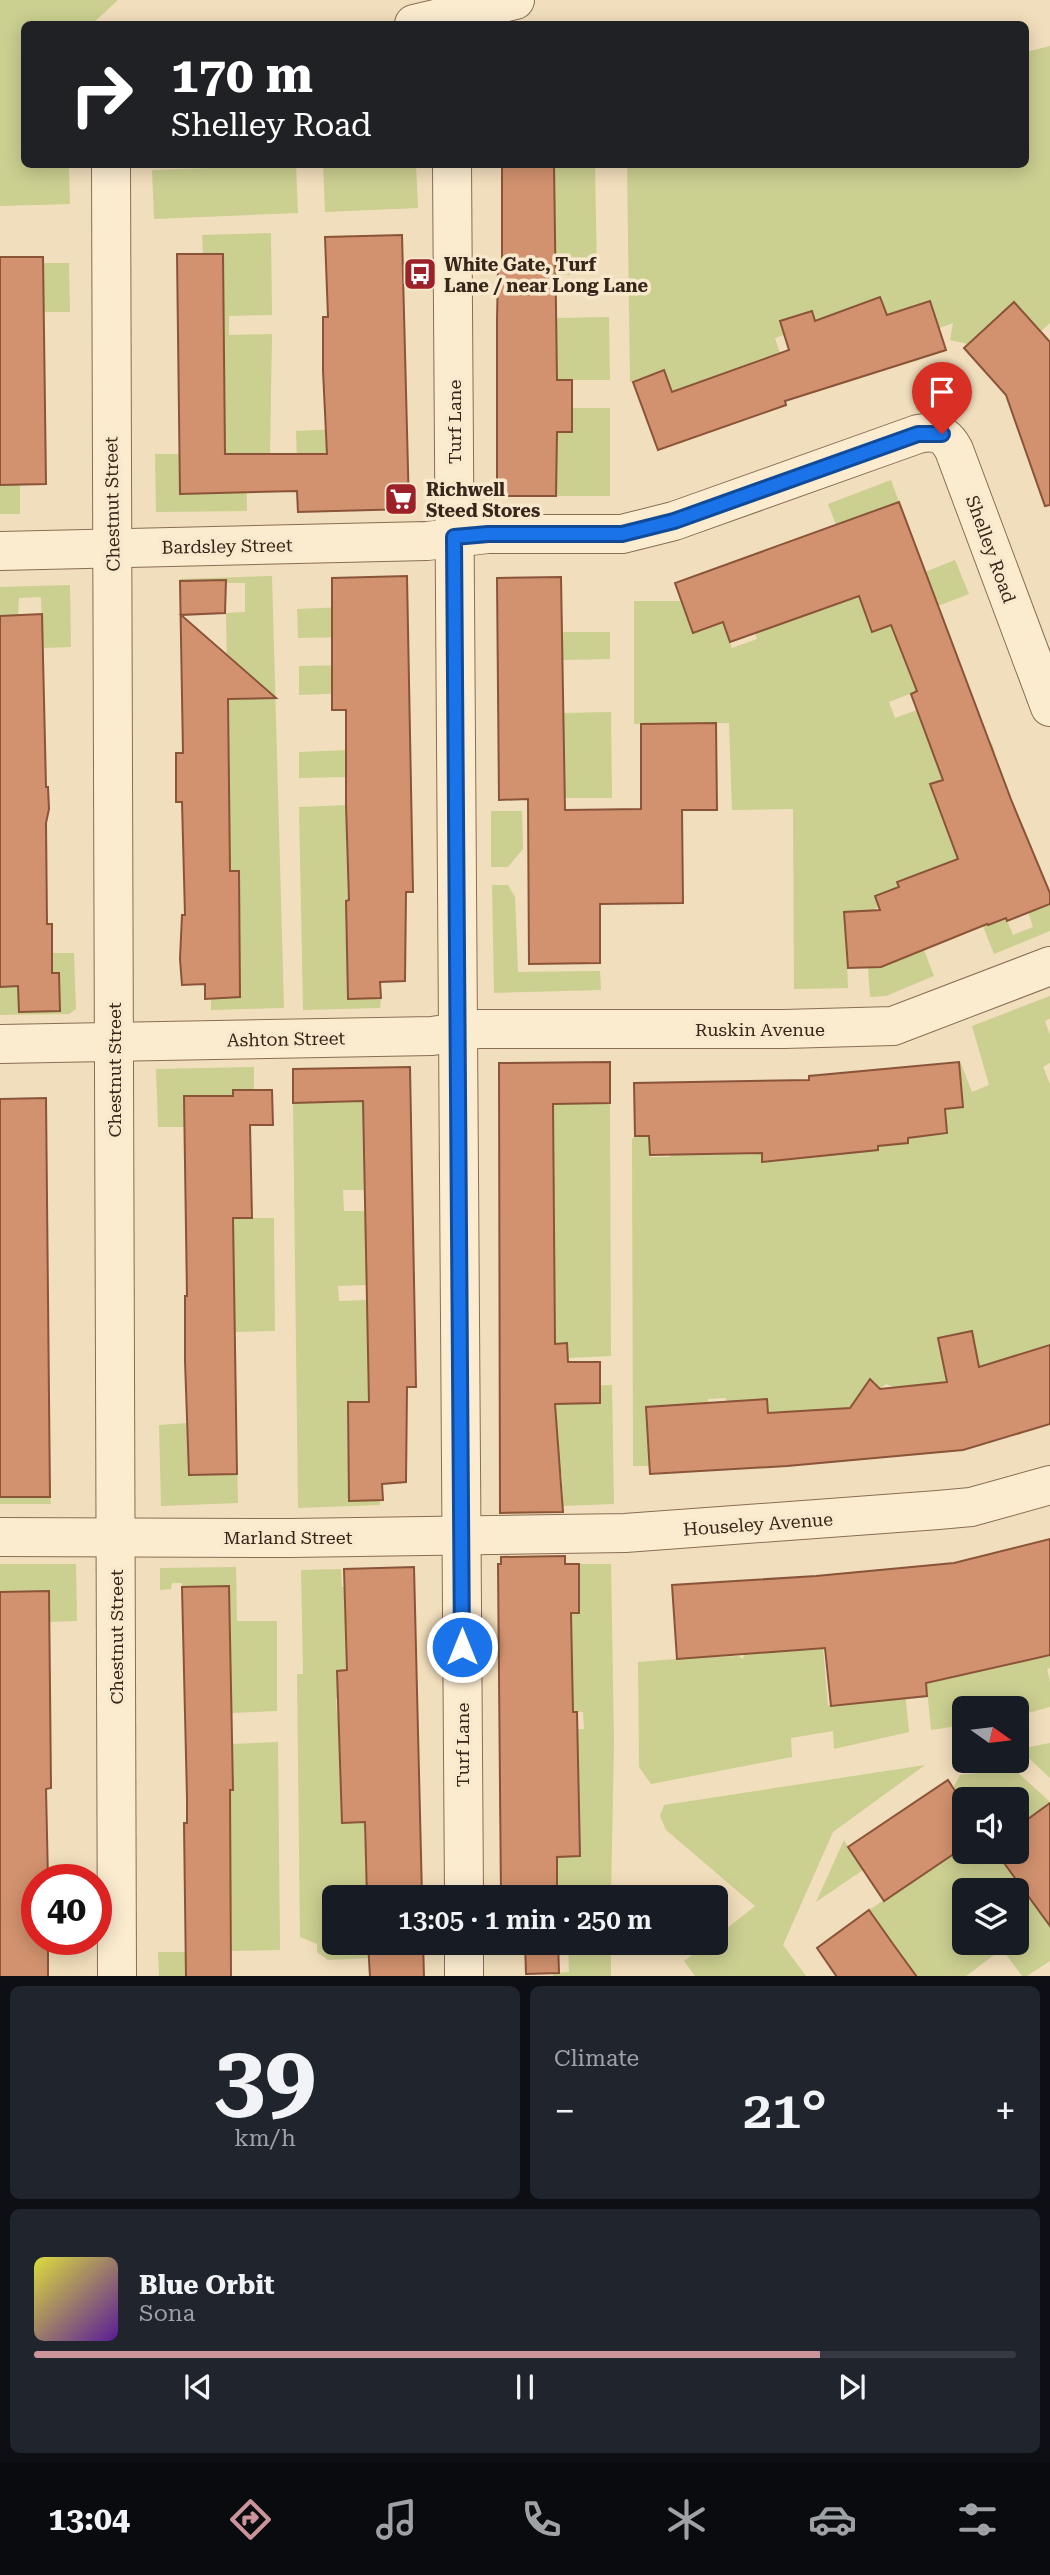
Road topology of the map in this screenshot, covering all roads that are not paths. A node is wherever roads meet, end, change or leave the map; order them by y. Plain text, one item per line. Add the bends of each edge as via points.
1 (515, 0) edge
2 (441, 21) edge
3 (111, 168) edge
4 (452, 168) edge
5 (454, 537) junction
6 (113, 548) junction
7 (0, 551) edge
8 (1050, 707) edge
9 (1050, 966) edge
10 (458, 1032) junction
11 (114, 1042) junction
12 (0, 1044) edge
13 (1050, 1485) edge
14 (462, 1534) junction
15 (0, 1537) edge
16 (115, 1538) junction
17 (464, 1885) edge
18 (464, 1955) edge
19 (117, 1976) edge
20 (464, 1976) edge

1 - 2 street
3 - 6 street, Chestnut Street
4 - 5 street, Turf Lane
5 - 6 street, Bardsley Street
5 - 8 street, Shelley Road via 622,534 674,521 918,434 942,434 954,450
5 - 10 street, Turf Lane
6 - 7 street, Bardsley Street
6 - 11 street, Chestnut Street
9 - 10 street, Ruskin Avenue via 893,1026 486,1028
10 - 11 street, Ashton Street
10 - 14 street, Turf Lane
11 - 12 street, Ashton Street
11 - 16 street, Chestnut Street
13 - 14 street, Houseley Avenue via 971,1507 920,1513 625,1533
14 - 16 street, Marland Street
14 - 17 street, Turf Lane
15 - 16 street, Marland Street
16 - 19 street, Chestnut Street
18 - 20 street

